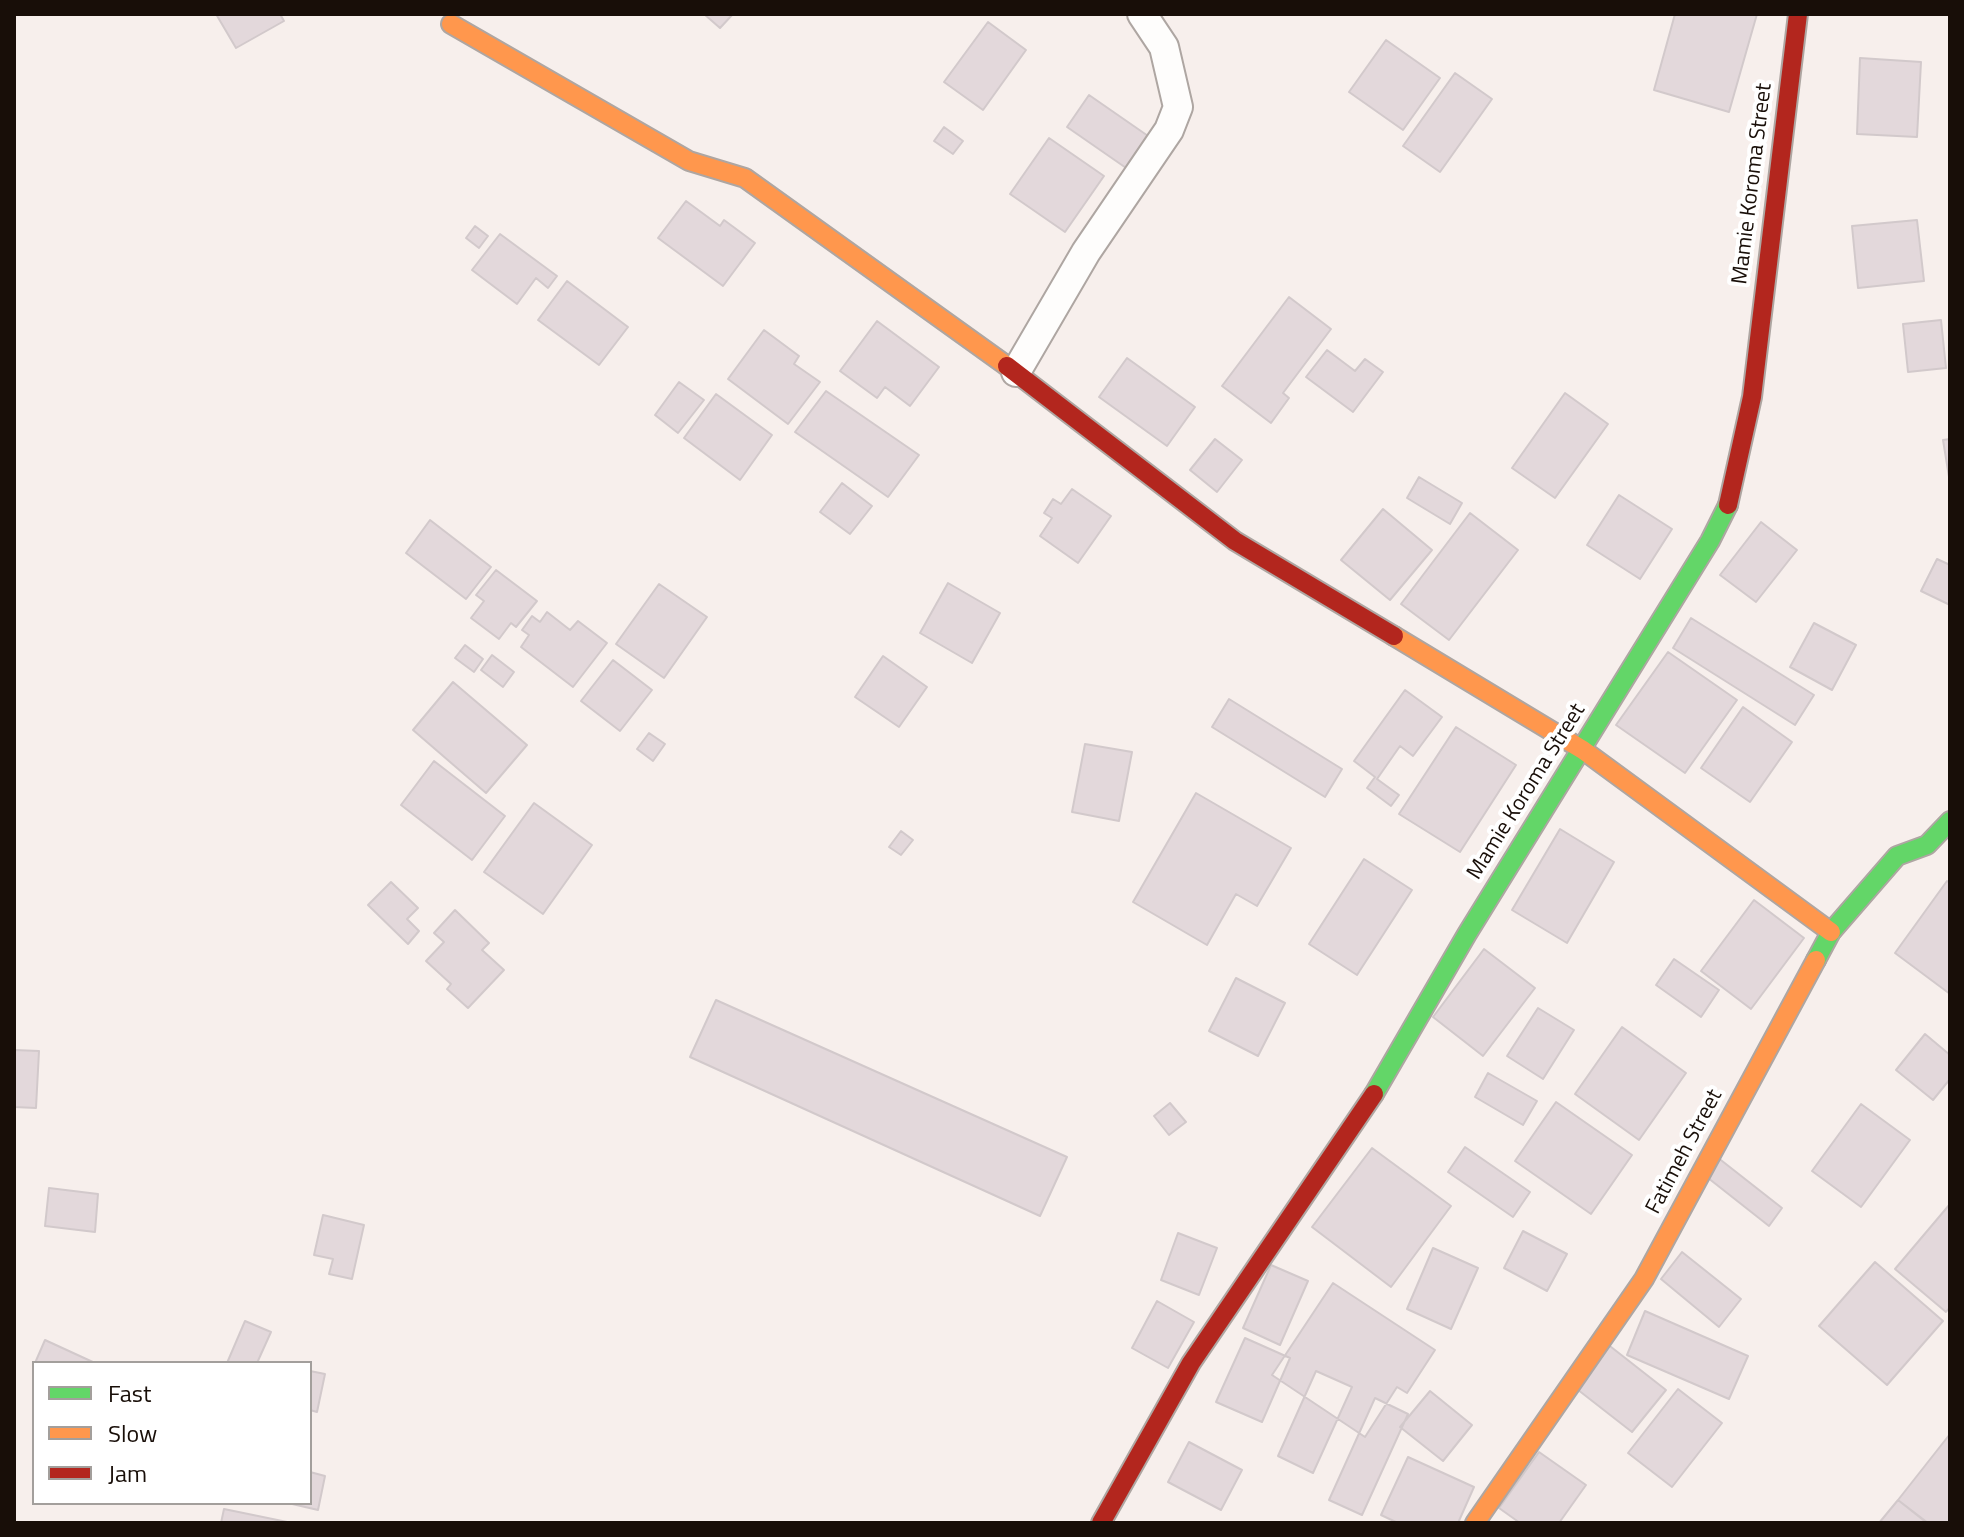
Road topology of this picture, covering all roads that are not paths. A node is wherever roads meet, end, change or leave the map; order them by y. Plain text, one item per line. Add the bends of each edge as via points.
1 (1142, 14) edge
2 (1798, 14) edge
3 (451, 24) dead end
4 (1016, 372) junction
5 (1583, 750) junction
6 (1950, 821) edge
7 (1831, 932) junction
8 (1101, 1523) edge
9 (1475, 1523) edge

1 - 4 street via 1164,47 1178,107 1169,130 1086,252
2 - 5 street, Mamie Koroma Street via 1752,397 1730,500
3 - 4 street via 689,161 745,178
4 - 5 street via 1235,541
5 - 7 street
5 - 8 street, Mamie Koroma Street via 1467,934 1358,1122 1191,1363
6 - 7 street, Fatimeh Street via 1927,845 1897,856
7 - 9 street, Fatimeh Street via 1644,1279

